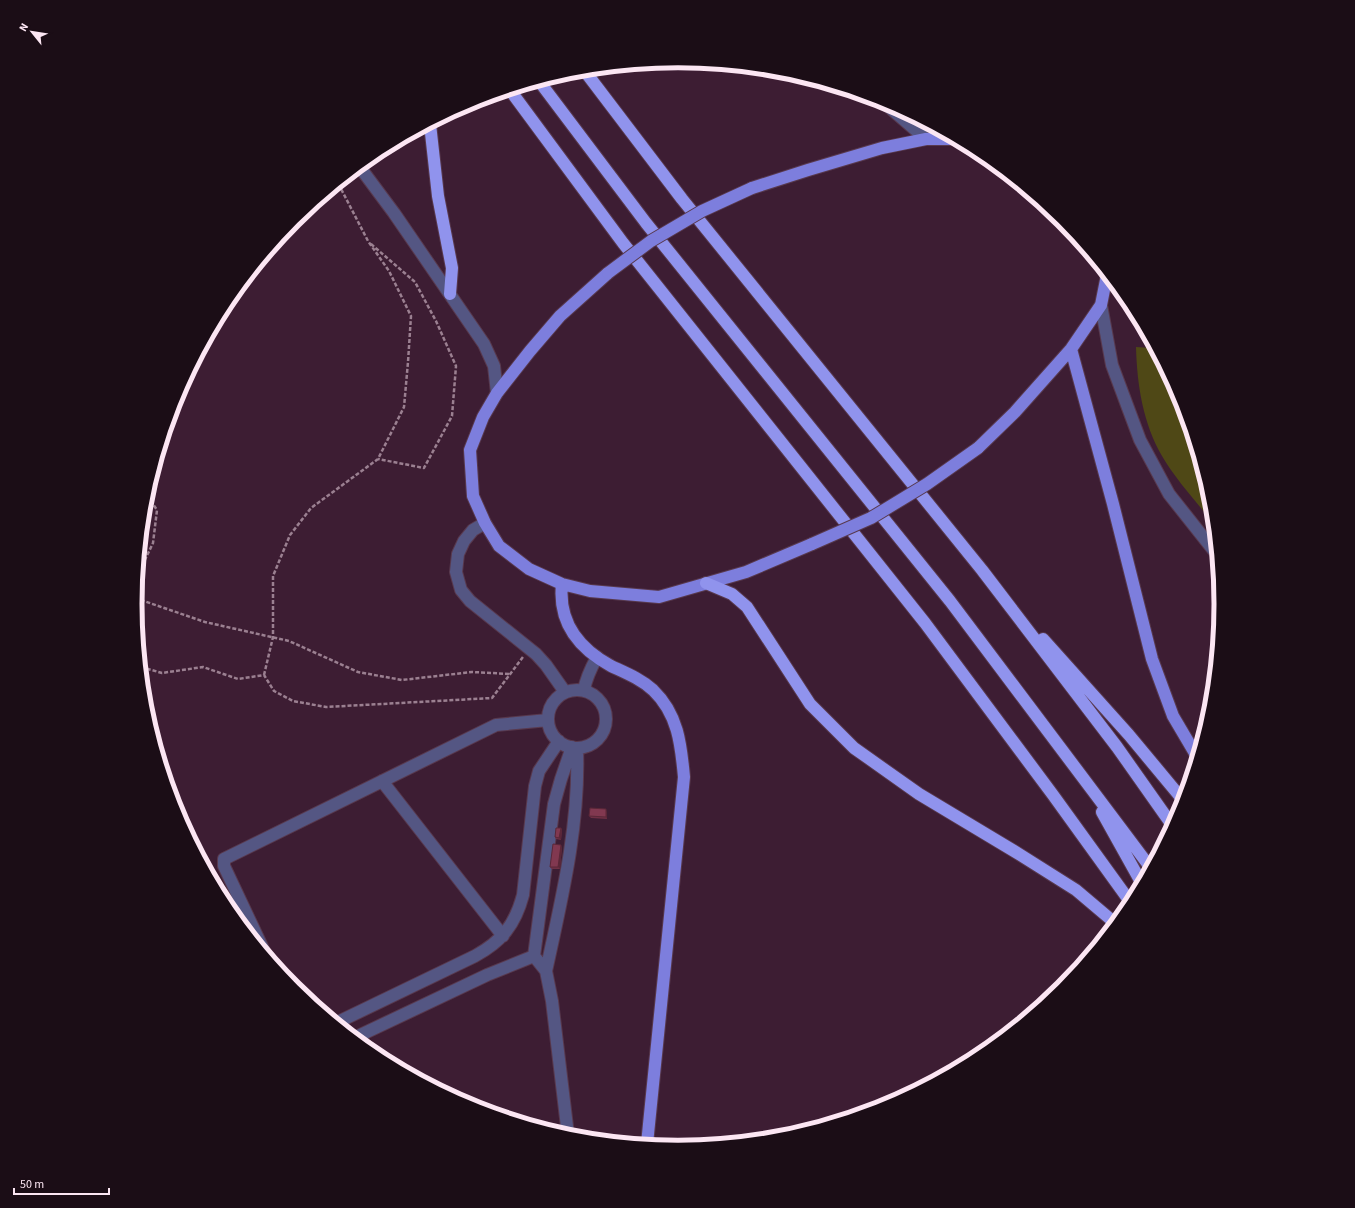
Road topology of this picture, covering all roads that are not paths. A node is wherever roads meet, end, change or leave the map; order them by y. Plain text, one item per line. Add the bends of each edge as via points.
1 (588, 76) edge
2 (542, 85) edge
3 (513, 94) edge
4 (900, 116) edge
5 (430, 128) edge
6 (926, 139) junction
7 (944, 139) edge
8 (363, 170) edge
9 (1106, 282) edge
10 (450, 294) junction
11 (1101, 305) junction
12 (1071, 349) junction
13 (497, 393) junction
14 (485, 523) junction
15 (1210, 546) edge
16 (982, 570) junction
17 (706, 583) junction
18 (562, 584) junction
19 (597, 657) junction
20 (584, 690) junction
21 (565, 692) junction
22 (548, 720) junction
23 (559, 741) junction
24 (574, 748) junction
25 (1193, 750) edge
26 (1081, 774) junction
27 (382, 781) junction
28 (1178, 794) edge
29 (1168, 819) edge
30 (1147, 863) edge
31 (1139, 877) edge
32 (1126, 897) edge
33 (1110, 920) edge
34 (257, 936) edge
35 (503, 936) junction
36 (534, 956) junction
37 (546, 972) junction
38 (341, 1021) edge
39 (360, 1035) edge
40 (567, 1129) edge
41 (647, 1139) edge

1 - 16 highway via 682,199
2 - 26 highway via 651,229 950,601
3 - 32 highway via 623,243 925,622
4 - 6 street
5 - 10 highway via 438,196 452,268
6 - 7 main road
6 - 13 main road, bridge via 882,148 752,188 651,241 608,273 560,316
8 - 10 street
9 - 11 main road
10 - 13 street via 484,344 494,366
11 - 12 main road
11 - 15 street via 1112,365 1140,440 1169,494
12 - 17 main road, bridge via 1015,412 978,448 927,484 871,518 746,572
12 - 25 main road via 1152,659 1173,716
13 - 14 main road via 483,417 470,450 473,496
14 - 18 main road via 499,546 529,569
14 - 21 street via 473,530 458,554 456,572 461,590 470,601 530,649 546,665
16 - 28 highway
16 - 29 highway via 1117,747
17 - 18 main road via 658,597 590,591
17 - 33 highway via 732,594 747,607 810,704 854,748 919,794 1076,890
18 - 19 main road via 560,597 568,626 577,639
19 - 20 street via 586,679
19 - 41 main road via 653,690 674,721 681,746 684,777
20 - 21 street via 574,689
20 - 24 street via 600,700 605,708 606,722 595,742
21 - 22 street via 552,703
22 - 23 street via 553,735
22 - 27 street via 496,725
23 - 24 street
23 - 35 street via 539,771 535,786 523,895 520,907
24 - 36 street via 554,804
24 - 37 street via 578,775 567,872
26 - 30 highway
26 - 31 highway
27 - 34 street via 224,859 224,866
27 - 35 street
35 - 38 street via 475,956
36 - 37 street
36 - 39 street via 487,975
37 - 40 street via 552,1001

